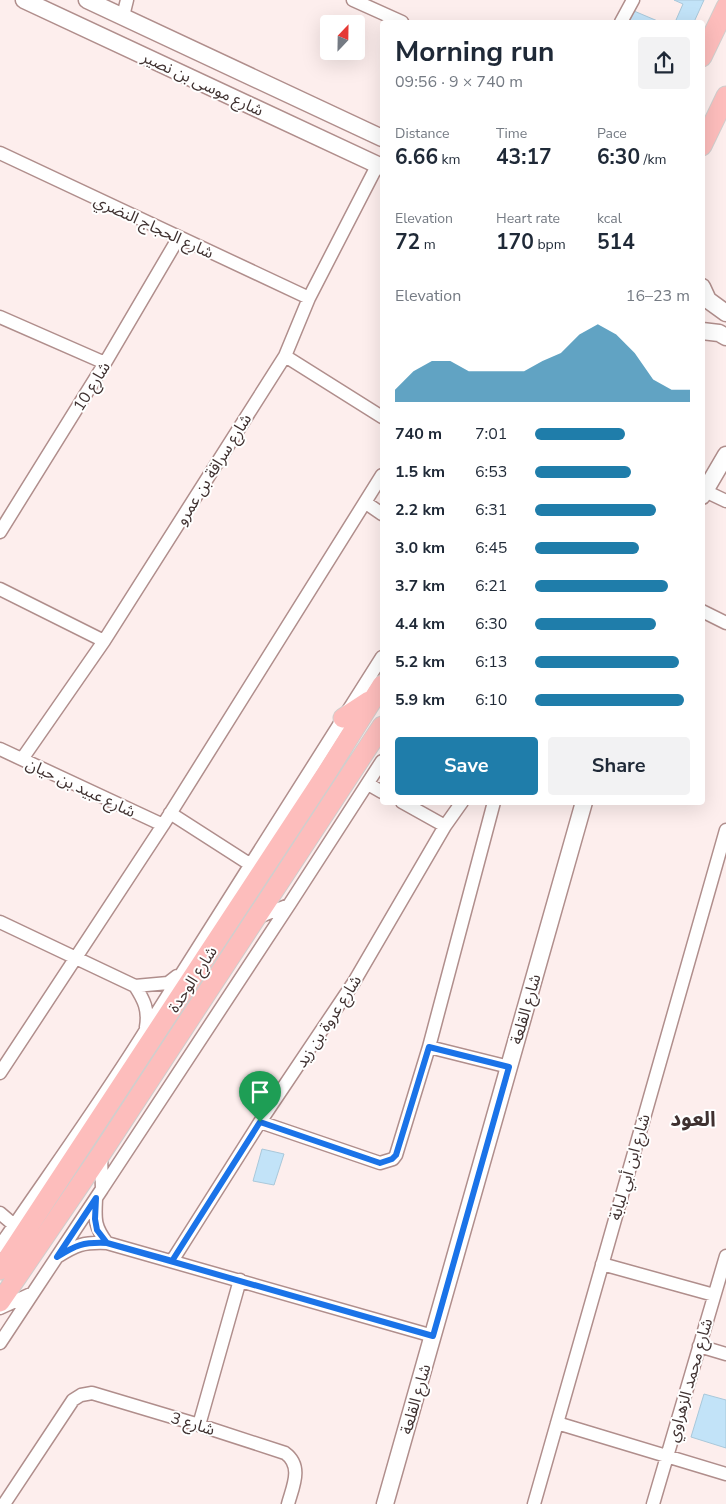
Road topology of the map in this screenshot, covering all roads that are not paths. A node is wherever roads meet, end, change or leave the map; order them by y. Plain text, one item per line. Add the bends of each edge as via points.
1 (24, 0) edge
2 (88, 0) edge
3 (127, 0) edge
4 (353, 0) edge
5 (633, 0) edge
6 (726, 7) edge
7 (123, 16) junction
8 (398, 20) edge
9 (622, 20) edge
10 (90, 31) junction
11 (705, 51) edge
12 (726, 96) edge
13 (380, 137) edge
14 (705, 140) edge
15 (0, 153) edge
16 (380, 166) edge
17 (179, 237) junction
18 (705, 294) edge
19 (309, 298) junction
20 (726, 313) edge
21 (0, 317) edge
22 (705, 331) edge
23 (726, 337) edge
24 (285, 356) junction
25 (105, 364) junction
26 (380, 416) edge
27 (726, 455) edge
28 (380, 478) edge
29 (705, 492) edge
30 (705, 494) edge
31 (726, 501) edge
32 (366, 503) junction
33 (380, 513) edge
34 (0, 532) edge
35 (0, 589) edge
36 (705, 613) edge
37 (726, 623) edge
38 (104, 641) junction
39 (380, 660) edge
40 (378, 692) edge
41 (343, 718) junction
42 (380, 729) edge
43 (0, 749) edge
44 (22, 759) junction
45 (380, 764) edge
46 (368, 784) junction
47 (380, 791) edge
48 (407, 805) edge
49 (460, 805) edge
50 (493, 805) edge
51 (583, 805) edge
52 (170, 813) junction
53 (163, 825) junction
54 (445, 826) junction
55 (726, 830) edge
56 (251, 865) junction
57 (289, 906) junction
58 (256, 918) junction
59 (0, 922) edge
60 (76, 958) junction
61 (179, 975) junction
62 (136, 986) junction
63 (146, 1031) junction
64 (429, 1047) junction
65 (509, 1067) junction
66 (0, 1073) edge
67 (94, 1118) junction
68 (260, 1122) junction
69 (100, 1154) junction
70 (99, 1193) junction
71 (0, 1213) edge
72 (14, 1226) junction
73 (107, 1243) junction
74 (0, 1246) edge
75 (726, 1256) edge
76 (57, 1257) junction
77 (172, 1261) junction
78 (602, 1264) junction
79 (0, 1270) edge
80 (240, 1280) junction
81 (33, 1293) junction
82 (714, 1295) junction
83 (0, 1302) edge
84 (0, 1308) edge
85 (433, 1336) junction
86 (0, 1342) edge
87 (699, 1346) junction
88 (726, 1354) edge
89 (557, 1423) junction
90 (199, 1424) junction
91 (666, 1457) junction
92 (726, 1474) edge
93 (2, 1504) edge
94 (289, 1504) edge
95 (385, 1504) edge
96 (534, 1504) edge
97 (653, 1504) edge

1 - 10 street, شارع موسى بن نصير
2 - 7 street, شارع موسى بن نصير
3 - 7 street
4 - 8 street
5 - 9 street
6 - 11 main road
7 - 10 street via 147,33 145,46 131,46
7 - 13 street, شارع موسى بن نصير
10 - 16 street, شارع موسى بن نصير
12 - 14 main road
15 - 17 street, شارع الحجاج النضري
16 - 19 street, شارع سراقة بن عمرو
17 - 19 street, شارع الحجاج النضري
17 - 25 street, شارع 10
18 - 20 street via 708,300
19 - 24 street, شارع سراقة بن عمرو
21 - 25 street
22 - 23 street
24 - 26 street
24 - 38 street, شارع سراقة بن عمرو
25 - 34 street, شارع 10
27 - 29 street
28 - 32 street
30 - 31 street
32 - 33 street
32 - 52 street
35 - 38 street
36 - 37 street
38 - 44 street, شارع سراقة بن عمرو
39 - 41 street
40 - 41 main road
40 - 67 main road, شارع الوحدة
41 - 56 street
42 - 58 main road, شارع الوحدة
43 - 44 street, شارع عبيد بن حيان
44 - 53 street, شارع عبيد بن حيان
45 - 46 street
46 - 47 street
46 - 57 street
48 - 54 street
49 - 54 street, شارع عروة بن زيد
50 - 64 street
51 - 65 street, شارع القلعة
52 - 53 street
52 - 56 street
53 - 60 street
54 - 68 street, شارع عروة بن زيد via 354,982
55 - 78 street, شارع ابن أبي لبابة
56 - 61 street
57 - 58 street
57 - 70 street
58 - 69 main road, شارع الوحدة
59 - 60 street
60 - 62 street
60 - 66 street
61 - 62 street via 168,983
61 - 63 street
62 - 63 street via 145,1002 148,1016
63 - 67 street
64 - 65 street
64 - 68 street via 396,1155 386,1162 380,1163
65 - 85 street, شارع القلعة
67 - 72 street
67 - 79 main road, شارع الوحدة
68 - 77 street, شارع عروة بن زيد
69 - 70 street
69 - 83 main road, شارع الوحدة
70 - 73 street via 95,1219 97,1230
70 - 76 street
71 - 72 street
72 - 74 street
73 - 76 street via 87,1242
73 - 77 street
75 - 82 street, شارع محمد الزهراوي
76 - 81 street
77 - 80 street
78 - 82 street
78 - 89 street, شارع ابن أبي لبابة
80 - 85 street
80 - 90 street
81 - 84 street
81 - 86 street
82 - 87 street, شارع محمد الزهراوي
85 - 95 street, شارع القلعة
87 - 88 street
87 - 91 street, شارع محمد الزهراوي
89 - 91 street
89 - 96 street, شارع ابن أبي لبابة
90 - 93 street, شارع 3 via 87,1393 73,1400
90 - 94 street, شارع 3 via 285,1453 295,1462 296,1468
91 - 92 street
91 - 97 street, شارع محمد الزهراوي

